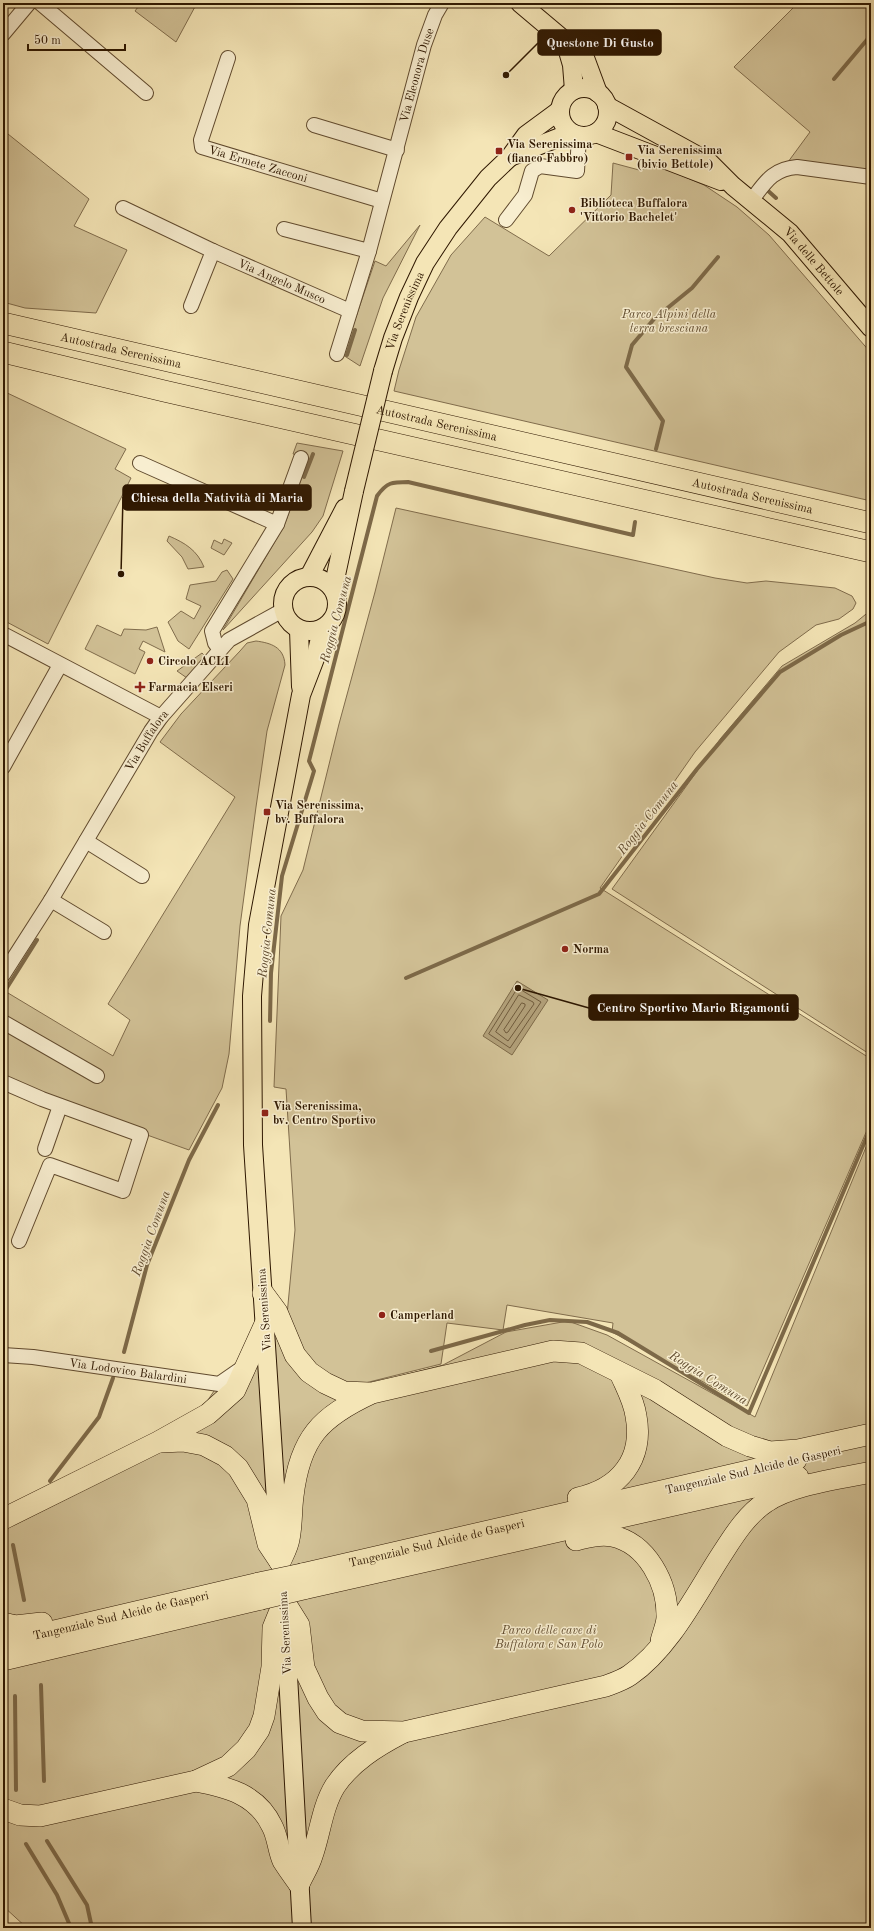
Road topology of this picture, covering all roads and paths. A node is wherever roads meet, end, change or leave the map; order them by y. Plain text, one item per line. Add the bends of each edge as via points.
1 (29, 3) edge
2 (40, 3) edge
3 (442, 3) edge
4 (520, 3) edge
5 (3, 34) edge
6 (565, 41) junction
7 (228, 58) dead end
8 (574, 90) junction
9 (146, 93) dead end
10 (603, 100) junction
11 (560, 110) junction
12 (314, 125) dead end
13 (582, 134) junction
14 (397, 150) junction
15 (510, 157) junction
16 (871, 177) edge
17 (733, 186) junction
18 (382, 201) junction
19 (751, 201) junction
20 (122, 208) dead end
21 (506, 220) dead end
22 (284, 230) dead end
23 (212, 251) junction
24 (369, 251) junction
25 (191, 306) dead end
26 (350, 311) junction
27 (3, 323) edge
28 (871, 328) edge
29 (3, 352) edge
30 (337, 354) dead end
31 (301, 458) dead end
32 (140, 463) dead end
33 (354, 491) junction
34 (871, 523) edge
35 (277, 524) junction
36 (871, 552) edge
37 (309, 576) junction
38 (333, 589) junction
39 (283, 610) junction
40 (322, 629) junction
41 (299, 630) junction
42 (3, 634) edge
43 (220, 650) junction
44 (60, 665) junction
45 (301, 695) junction
46 (161, 717) junction
47 (3, 767) edge
48 (86, 841) junction
49 (142, 876) dead end
50 (51, 900) junction
51 (104, 932) dead end
52 (3, 975) edge
53 (3, 1022) edge
54 (97, 1076) dead end
55 (3, 1082) edge
56 (60, 1106) junction
57 (46, 1149) dead end
58 (19, 1241) dead end
59 (263, 1293) junction
60 (265, 1324) junction
61 (3, 1355) edge
62 (247, 1364) junction
63 (620, 1373) junction
64 (372, 1393) junction
65 (871, 1434) edge
66 (158, 1442) junction
67 (871, 1443) edge
68 (871, 1460) edge
69 (871, 1472) edge
70 (3, 1520) edge
71 (449, 1540) junction
72 (433, 1560) junction
73 (280, 1562) junction
74 (303, 1582) junction
75 (260, 1591) junction
76 (208, 1594) junction
77 (284, 1601) junction
78 (3, 1623) edge
79 (145, 1626) junction
80 (3, 1643) edge
81 (659, 1649) junction
82 (3, 1660) edge
83 (3, 1672) edge
84 (404, 1732) junction
85 (196, 1781) junction
86 (3, 1809) edge
87 (299, 1884) junction
88 (302, 1928) edge

1 - 5 street
2 - 9 street
3 - 14 street, Via Eleonora Duse via 424,45
4 - 6 main road
6 - 8 main road via 572,65
6 - 10 main road via 580,51 585,58
7 - 18 street, Via Ermete Zacconi via 201,140 202,147
8 - 10 main road via 586,89
8 - 11 main road via 562,102
10 - 13 main road via 606,122 602,128
10 - 17 main road, Via delle Bettole via 709,162
11 - 13 main road via 562,123
11 - 15 main road, Via Serenissima via 534,128 517,145
12 - 14 street
13 - 15 main road, Via Serenissima
13 - 17 main road, Via delle Bettole via 704,173
13 - 21 street via 577,171 540,166 532,171 525,195
14 - 18 street, Via Eleonora Duse
15 - 33 main road, Via Serenissima, bridge via 467,202 448,228 425,263 409,297 383,371
16 - 19 street via 788,168 772,175
17 - 19 main road, Via delle Bettole
18 - 24 street, Via Eleonora Duse
19 - 28 main road, Via delle Bettole via 790,233
20 - 23 street, Via Angelo Musco
22 - 24 street
23 - 25 street
23 - 26 street, Via Angelo Musco
24 - 26 street, Via Eleonora Duse
26 - 30 street, Via Eleonora Duse
27 - 34 highway, Autostrada Serenissima
29 - 36 highway
31 - 35 street
32 - 35 street
33 - 37 main road, Via Serenissima
33 - 38 main road, Via Serenissima
35 - 43 street via 212,631
37 - 38 main road via 327,582
37 - 39 main road via 299,579 285,591 282,600
38 - 40 main road, Via Serenissima via 337,604 336,612 328,625
39 - 41 main road via 286,619
39 - 43 street, Via Buffalora via 229,640
40 - 41 main road via 307,632
40 - 45 main road, Via Serenissima via 316,656
41 - 45 main road, Via Serenissima
42 - 44 street
43 - 46 street, Via Buffalora
44 - 46 street
44 - 47 street
45 - 59 main road, Via Serenissima via 258,925 252,996 253,1146
46 - 48 street, Via Buffalora
48 - 49 street
48 - 50 street, Via Buffalora
50 - 51 street
50 - 52 street, Via Buffalora
53 - 54 street
55 - 56 street
56 - 57 street
56 - 58 street via 141,1135 123,1191 50,1165
59 - 60 main road, Via Serenissima
59 - 64 highway via 277,1312 295,1355 309,1372 344,1392
60 - 62 highway
60 - 73 main road, Via Serenissima
61 - 62 street, Via Lodovico Balardini via 220,1384
62 - 66 highway via 235,1390 208,1414
63 - 64 highway via 581,1353 553,1351
63 - 65 highway via 655,1390 727,1436 770,1452 798,1450
63 - 71 highway via 636,1416 637,1432 636,1446 623,1475 611,1486 599,1492 473,1524
64 - 73 highway via 345,1405 328,1418 315,1431 305,1449 296,1477 289,1541
66 - 70 highway
66 - 73 highway via 183,1441 204,1445 225,1456 238,1468 257,1499 268,1544
67 - 71 highway, Tangenziale Sud Alcide de Gasperi
68 - 72 highway, Tangenziale Sud Alcide de Gasperi
69 - 81 highway via 782,1493 751,1514 736,1532
71 - 74 highway, Tangenziale Sud Alcide de Gasperi
72 - 74 highway, Tangenziale Sud Alcide de Gasperi
72 - 81 highway via 483,1561 593,1536 613,1536 635,1547 644,1555 661,1580 667,1618
73 - 77 main road, Via Serenissima
74 - 75 highway, Tangenziale Sud Alcide de Gasperi, bridge
75 - 76 highway, Tangenziale Sud Alcide de Gasperi
75 - 79 highway, Tangenziale Sud Alcide de Gasperi
76 - 78 highway via 158,1596 36,1624 15,1626
76 - 80 highway, Tangenziale Sud Alcide de Gasperi
77 - 84 highway via 299,1625 304,1668 327,1712 340,1723 362,1731
77 - 85 highway via 273,1628 269,1696 259,1730 246,1749 228,1766
77 - 87 main road, Via Serenissima
79 - 82 highway, Tangenziale Sud Alcide de Gasperi
79 - 83 highway via 104,1647
81 - 84 highway via 629,1676 606,1686
84 - 87 highway via 378,1746 356,1763 335,1786 321,1821 312,1856
85 - 86 highway via 40,1816 20,1815
85 - 87 highway via 227,1787 246,1796 260,1809 272,1826 283,1860
87 - 88 main road, Via Serenissima

